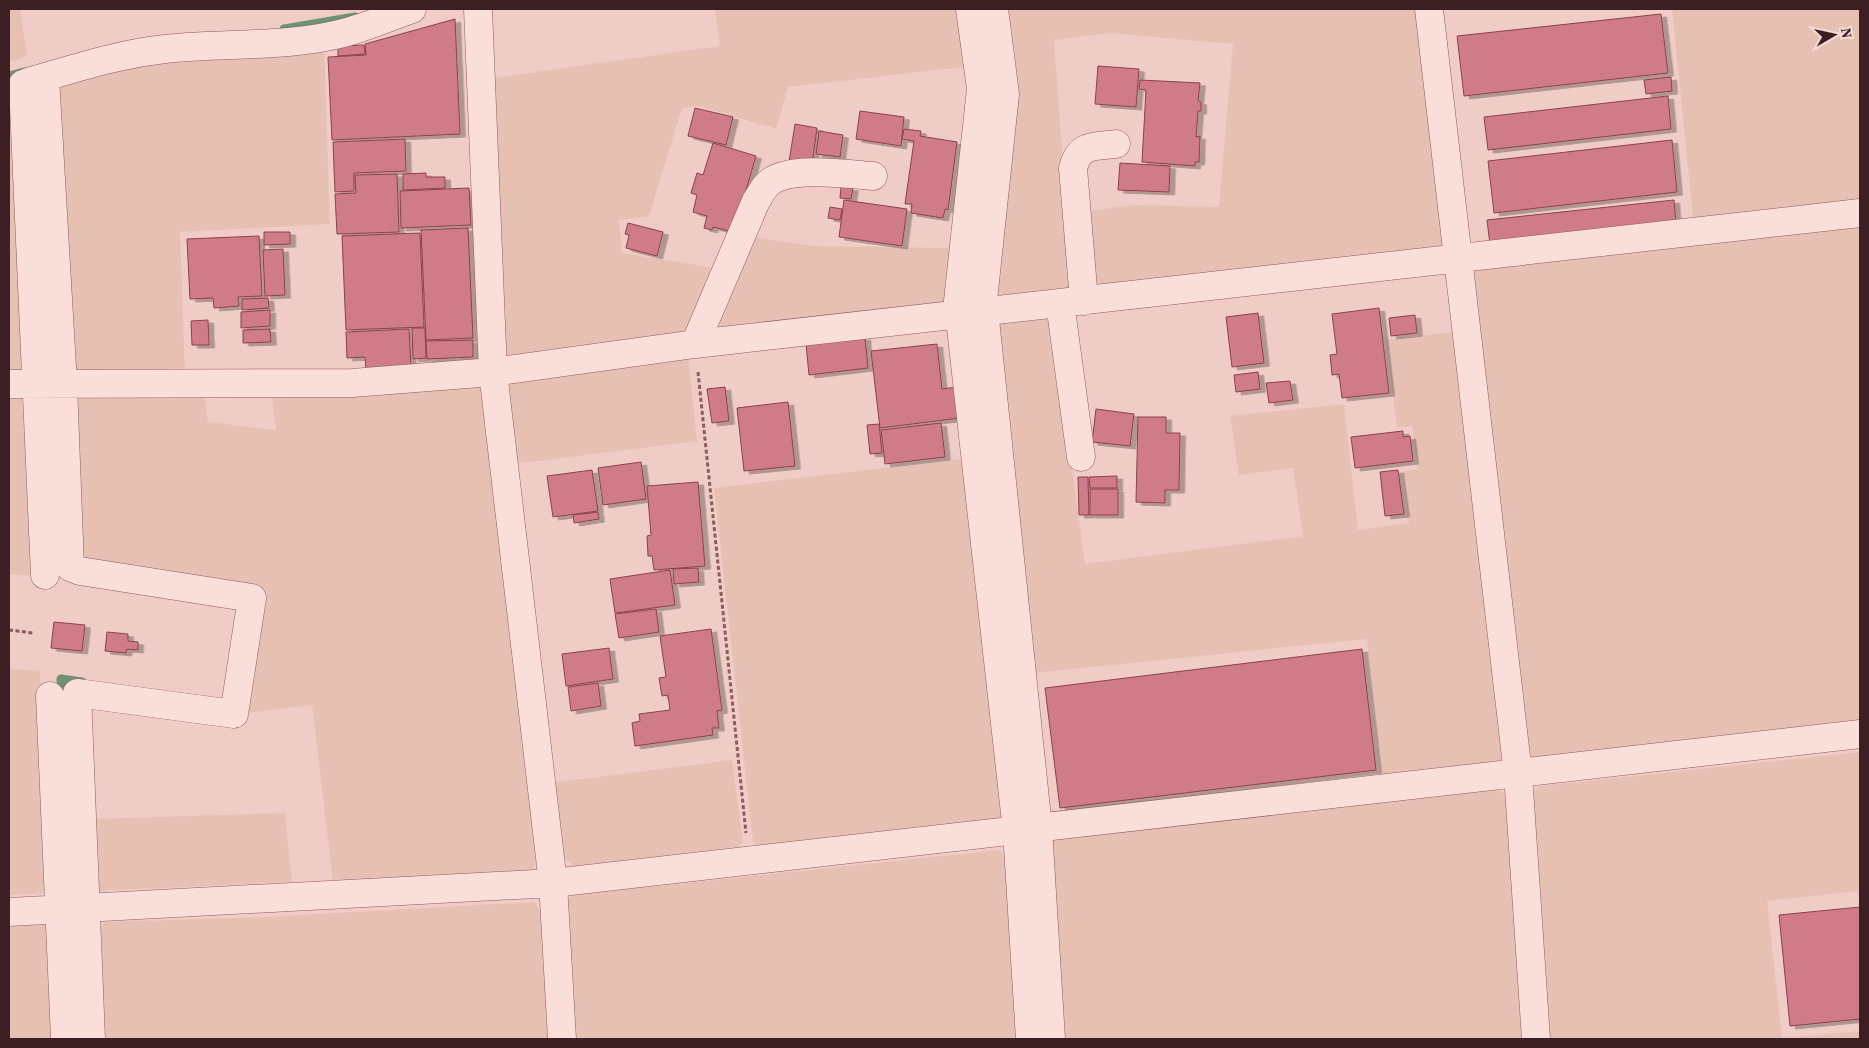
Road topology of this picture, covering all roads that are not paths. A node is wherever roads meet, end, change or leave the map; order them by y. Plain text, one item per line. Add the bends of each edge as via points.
1 (412, 9) edge
2 (478, 9) edge
3 (970, 9) edge
4 (994, 9) edge
5 (1429, 9) edge
6 (26, 83) edge
7 (1116, 144) dead end
8 (873, 176) dead end
9 (1860, 213) edge
10 (1458, 258) junction
11 (1072, 302) junction
12 (972, 313) junction
13 (695, 344) junction
14 (493, 372) junction
15 (9, 384) edge
16 (50, 384) junction
17 (1081, 458) dead end
18 (45, 575) dead end
19 (50, 696) dead end
20 (1860, 734) edge
21 (1518, 774) junction
22 (1027, 829) junction
23 (554, 883) junction
24 (72, 909) junction
25 (9, 912) edge
26 (65, 1039) edge
27 (91, 1039) edge
28 (562, 1039) edge
29 (1030, 1039) edge
30 (1051, 1039) edge
31 (1536, 1039) edge

1 - 6 street via 326,37 163,49 104,60
2 - 14 street
3 - 12 street via 981,89 958,301
4 - 12 street via 1005,94 983,300
5 - 10 street
6 - 16 street
7 - 11 street via 1084,149 1076,156 1073,168
8 - 13 street via 789,173 769,182 756,201
9 - 10 street
10 - 11 street
10 - 21 street
11 - 12 street
11 - 17 street
12 - 13 street
12 - 22 street
13 - 14 street
14 - 16 street via 352,383
14 - 23 street
15 - 16 street
16 - 18 street
16 - 24 street via 70,567 252,598 234,714 77,693
19 - 24 street
20 - 21 street
21 - 22 street
21 - 31 street
22 - 23 street
22 - 29 street
22 - 30 street
23 - 24 street
23 - 28 street
24 - 25 street
24 - 26 street
24 - 27 street

